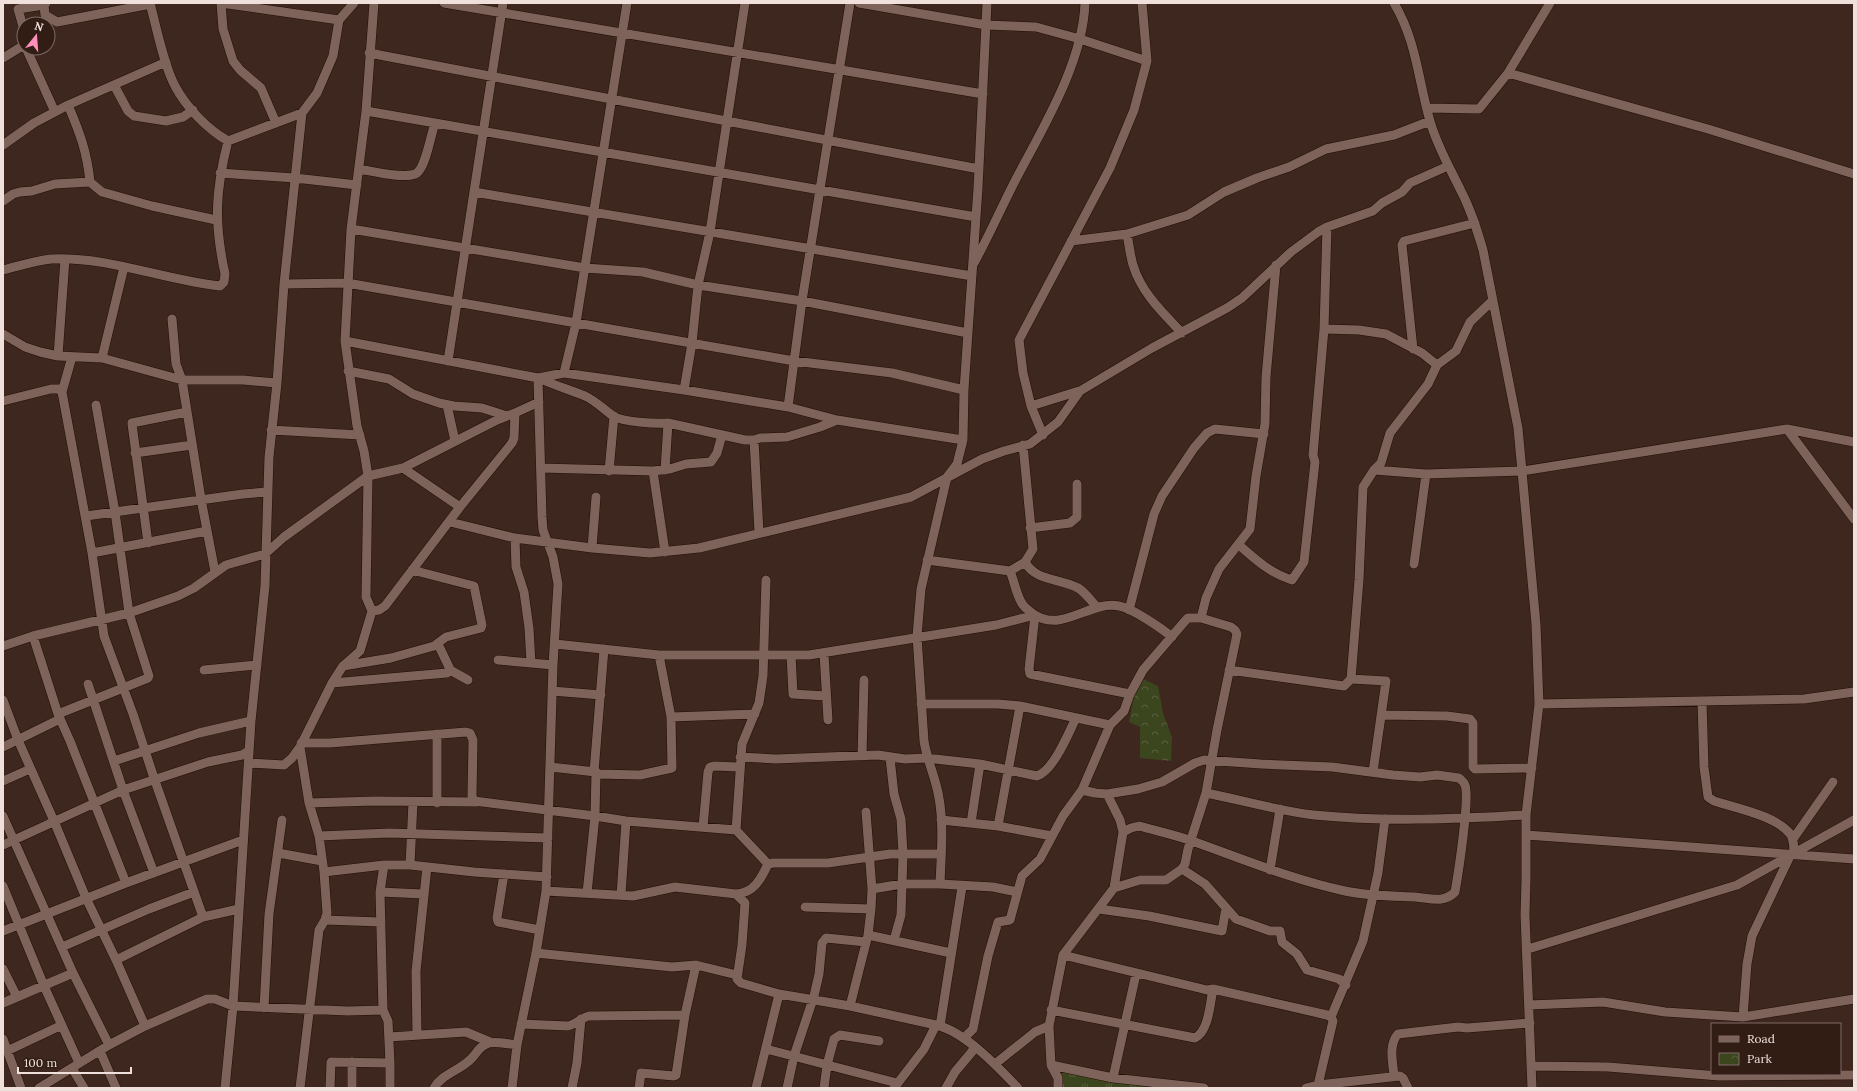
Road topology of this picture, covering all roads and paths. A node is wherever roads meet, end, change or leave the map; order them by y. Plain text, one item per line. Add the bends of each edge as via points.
1 (221, 3) edge
2 (354, 3) edge
3 (374, 3) edge
4 (444, 3) edge
5 (503, 3) edge
6 (627, 3) edge
7 (745, 3) edge
8 (850, 3) edge
9 (859, 3) edge
10 (987, 3) edge
11 (1085, 3) edge
12 (1142, 3) edge
13 (1394, 3) edge
14 (1550, 3) edge
15 (45, 4) edge
16 (150, 4) edge
17 (17, 6) edge
18 (502, 13) junction
19 (20, 16) edge
20 (339, 20) junction
21 (986, 25) junction
22 (622, 33) junction
23 (1080, 39) junction
24 (16, 50) edge
25 (369, 53) junction
26 (737, 53) junction
27 (30, 56) edge
28 (3, 58) edge
29 (1147, 61) junction
30 (166, 62) junction
31 (839, 70) junction
32 (1508, 73) junction
33 (492, 77) junction
34 (114, 85) junction
35 (983, 94) junction
36 (612, 99) junction
37 (68, 105) junction
38 (1428, 108) junction
39 (194, 110) junction
40 (366, 111) junction
41 (55, 112) junction
42 (302, 113) junction
43 (727, 121) junction
44 (1430, 121) junction
45 (276, 123) junction
46 (435, 123) junction
47 (483, 131) junction
48 (828, 140) junction
49 (228, 141) junction
50 (3, 145) edge
51 (603, 152) junction
52 (1448, 166) junction
53 (359, 169) junction
54 (979, 169) junction
55 (220, 173) junction
56 (719, 173) junction
57 (1854, 174) edge
58 (295, 178) junction
59 (90, 182) junction
60 (357, 185) junction
61 (820, 190) junction
62 (474, 192) junction
63 (3, 201) edge
64 (594, 212) junction
65 (976, 217) junction
66 (216, 220) junction
67 (1475, 222) junction
68 (1327, 227) junction
69 (351, 229) junction
70 (710, 232) junction
71 (1128, 234) junction
72 (1072, 241) junction
73 (465, 248) junction
74 (811, 249) junction
75 (65, 259) junction
76 (1276, 265) junction
77 (124, 267) junction
78 (585, 268) junction
79 (3, 270) edge
80 (972, 271) junction
81 (347, 283) junction
82 (284, 284) junction
83 (698, 285) junction
84 (802, 301) junction
85 (1492, 301) junction
86 (457, 302) junction
87 (172, 319) dead end
88 (576, 323) junction
89 (1324, 328) junction
90 (968, 333) junction
91 (1182, 333) junction
92 (3, 334) edge
93 (344, 341) junction
94 (692, 343) junction
95 (1413, 349) junction
96 (58, 356) junction
97 (72, 357) junction
98 (102, 358) junction
99 (448, 361) junction
100 (794, 361) junction
101 (1437, 365) junction
102 (348, 370) junction
103 (564, 373) junction
104 (538, 378) junction
105 (182, 380) junction
106 (277, 383) junction
107 (684, 390) junction
108 (964, 390) junction
109 (1080, 391) junction
110 (62, 392) junction
111 (3, 401) edge
112 (539, 402) junction
113 (96, 405) dead end
114 (447, 405) junction
115 (1031, 406) junction
116 (788, 407) junction
117 (187, 412) junction
118 (511, 415) junction
119 (614, 416) junction
120 (837, 420) junction
121 (668, 423) junction
122 (1787, 429) junction
123 (271, 430) junction
124 (1264, 434) junction
125 (360, 435) junction
126 (722, 435) junction
127 (1043, 435) junction
128 (754, 440) junction
129 (962, 440) junction
130 (455, 441) junction
131 (1854, 442) edge
132 (192, 445) junction
133 (1023, 445) junction
134 (135, 453) junction
135 (403, 468) junction
136 (541, 468) junction
137 (665, 470) junction
138 (1374, 470) junction
139 (609, 471) junction
140 (653, 471) junction
141 (1522, 471) junction
142 (1426, 474) junction
143 (368, 476) junction
144 (947, 477) junction
145 (1077, 484) dead end
146 (267, 492) junction
147 (596, 497) dead end
148 (201, 499) junction
149 (142, 508) junction
150 (460, 508) junction
151 (116, 512) junction
152 (86, 516) junction
153 (1854, 519) edge
154 (450, 522) junction
155 (1030, 528) junction
156 (207, 531) junction
157 (759, 532) junction
158 (515, 538) junction
159 (547, 542) junction
160 (148, 543) junction
161 (1239, 545) junction
162 (121, 548) junction
163 (592, 548) junction
164 (665, 552) junction
165 (92, 553) junction
166 (265, 554) junction
167 (927, 560) junction
168 (1025, 562) junction
169 (1414, 564) dead end
170 (412, 570) junction
171 (1010, 571) junction
172 (215, 572) junction
173 (766, 580) dead end
174 (1096, 606) junction
175 (1129, 610) junction
176 (372, 611) junction
177 (129, 613) junction
178 (1035, 615) junction
179 (1201, 618) junction
180 (101, 620) junction
181 (33, 636) junction
182 (917, 636) junction
183 (1172, 637) junction
184 (438, 644) junction
185 (555, 644) junction
186 (3, 646) edge
187 (604, 649) junction
188 (824, 654) junction
189 (659, 655) junction
190 (791, 655) junction
191 (764, 656) junction
192 (498, 660) dead end
193 (531, 663) junction
194 (257, 665) junction
195 (553, 665) junction
196 (343, 666) junction
197 (204, 670) dead end
198 (450, 670) junction
199 (1229, 670) junction
200 (1351, 679) junction
201 (468, 680) dead end
202 (864, 680) dead end
203 (332, 683) junction
204 (88, 684) dead end
205 (122, 688) junction
206 (552, 691) junction
207 (1854, 692) edge
208 (1130, 694) junction
209 (601, 695) junction
210 (826, 696) junction
211 (93, 699) junction
212 (3, 700) edge
213 (1702, 701) junction
214 (921, 704) junction
215 (1539, 704) junction
216 (1020, 706) junction
217 (755, 714) junction
218 (1381, 714) junction
219 (59, 716) junction
220 (671, 717) junction
221 (1076, 718) junction
222 (828, 720) dead end
223 (251, 721) junction
224 (1110, 725) junction
225 (437, 734) junction
226 (18, 740) junction
227 (301, 745) junction
228 (3, 747) edge
229 (145, 750) junction
230 (249, 751) junction
231 (862, 756) junction
232 (890, 758) junction
233 (926, 758) junction
234 (1212, 761) junction
235 (114, 762) junction
236 (740, 762) junction
237 (249, 763) junction
238 (980, 764) junction
239 (550, 767) junction
240 (1532, 768) junction
241 (30, 769) junction
242 (1008, 770) junction
243 (1373, 772) junction
244 (595, 773) junction
245 (154, 778) junction
246 (3, 781) edge
247 (1833, 782) dead end
248 (123, 790) junction
249 (1082, 790) junction
250 (1206, 793) junction
251 (1107, 794) junction
252 (413, 802) junction
253 (437, 802) junction
254 (476, 802) junction
255 (309, 803) junction
256 (94, 804) junction
257 (1280, 809) junction
258 (548, 811) junction
259 (866, 812) dead end
260 (1526, 815) junction
261 (3, 816) edge
262 (595, 816) junction
263 (1464, 818) junction
264 (1385, 819) junction
265 (282, 820) dead end
266 (941, 820) junction
267 (1854, 820) edge
268 (54, 821) junction
269 (626, 821) junction
270 (971, 824) junction
271 (998, 826) junction
272 (703, 827) junction
273 (736, 830) junction
274 (1123, 832) junction
275 (412, 833) junction
276 (1526, 835) junction
277 (319, 836) junction
278 (1052, 836) junction
279 (548, 838) junction
280 (1793, 839) junction
281 (14, 840) junction
282 (243, 840) junction
283 (1192, 841) junction
284 (3, 845) edge
285 (278, 853) junction
286 (903, 854) junction
287 (941, 854) junction
288 (1792, 855) junction
289 (868, 859) junction
290 (1854, 859) edge
291 (183, 861) junction
292 (322, 862) junction
293 (768, 864) junction
294 (384, 865) junction
295 (410, 865) junction
296 (427, 867) junction
297 (1182, 869) junction
298 (1270, 870) junction
299 (324, 872) junction
300 (154, 873) junction
301 (504, 874) junction
302 (547, 877) junction
303 (126, 883) junction
304 (902, 884) junction
305 (940, 884) junction
306 (3, 886) edge
307 (962, 887) junction
308 (1114, 888) junction
309 (872, 889) junction
310 (546, 891) junction
311 (194, 892) junction
312 (380, 892) junction
313 (1017, 892) junction
314 (587, 893) junction
315 (423, 894) junction
316 (736, 894) junction
317 (621, 895) junction
318 (1374, 895) junction
319 (86, 898) junction
320 (805, 907) dead end
321 (1226, 908) junction
322 (239, 909) junction
323 (872, 909) junction
324 (1099, 909) junction
325 (46, 914) junction
326 (203, 917) junction
327 (325, 920) junction
328 (381, 922) junction
329 (18, 925) junction
330 (100, 930) junction
331 (540, 930) junction
332 (3, 931) edge
333 (867, 938) junction
334 (894, 940) junction
335 (62, 947) junction
336 (1528, 949) junction
337 (536, 953) junction
338 (951, 953) junction
339 (1063, 955) junction
340 (116, 960) junction
341 (696, 965) junction
342 (3, 969) edge
343 (73, 973) junction
344 (1136, 974) junction
345 (737, 975) junction
346 (1346, 985) junction
347 (44, 986) junction
348 (1213, 989) junction
349 (779, 994) junction
350 (16, 997) junction
351 (1854, 999) edge
352 (812, 1000) junction
353 (3, 1003) edge
354 (1529, 1005) junction
355 (233, 1006) junction
356 (850, 1006) junction
357 (264, 1008) junction
358 (308, 1010) junction
359 (382, 1010) junction
360 (1052, 1010) junction
361 (685, 1015) junction
362 (1331, 1017) junction
363 (1742, 1017) junction
364 (581, 1019) junction
365 (1530, 1023) junction
366 (521, 1024) junction
367 (62, 1025) junction
368 (938, 1025) junction
369 (1124, 1025) junction
370 (145, 1026) junction
371 (1049, 1026) junction
372 (417, 1035) junction
373 (389, 1037) junction
374 (964, 1038) junction
375 (3, 1039) edge
376 (878, 1041) dead end
377 (490, 1042) junction
378 (517, 1044) junction
379 (109, 1046) junction
380 (975, 1048) junction
381 (766, 1049) junction
382 (7, 1051) junction
383 (100, 1051) junction
384 (794, 1056) junction
385 (352, 1062) junction
386 (390, 1063) junction
387 (995, 1064) junction
388 (1051, 1064) junction
389 (76, 1065) junction
390 (827, 1065) junction
391 (1532, 1066) junction
392 (1854, 1075) edge
393 (1394, 1076) junction
394 (1113, 1078) junction
395 (1379, 1083) edge
396 (896, 1085) edge
397 (1318, 1085) junction
398 (49, 1086) edge
399 (436, 1086) edge
400 (1530, 1087) edge
401 (21, 1088) edge
402 (39, 1088) edge
403 (84, 1088) edge
404 (116, 1088) edge
405 (225, 1088) edge
406 (300, 1088) edge
407 (330, 1088) edge
408 (352, 1088) edge
409 (390, 1088) edge
410 (512, 1088) edge
411 (572, 1088) edge
412 (639, 1088) edge
413 (756, 1088) edge
414 (787, 1088) edge
415 (824, 1088) edge
416 (946, 1088) edge
417 (1018, 1088) edge
418 (1058, 1088) edge
419 (1204, 1088) edge
420 (1306, 1088) edge
421 (1408, 1088) edge

1 - 20 street
1 - 45 street via 223,29 233,61 261,88
2 - 20 street
3 - 25 street
4 - 18 street
5 - 18 street
6 - 22 street
7 - 26 street
8 - 31 street
9 - 21 street
10 - 21 street
11 - 23 street
12 - 29 street
13 - 38 street via 1407,29
14 - 32 street
15 - 16 street via 45,15 57,22
15 - 17 street
16 - 30 street
17 - 19 street
18 - 22 street
18 - 33 street
20 - 42 street via 333,56 316,93
21 - 23 street via 1036,27
21 - 35 street
22 - 26 street
22 - 36 street
23 - 29 street
23 - 80 street via 1060,90
24 - 28 street
25 - 33 street
25 - 40 street
26 - 31 street
26 - 43 street
27 - 41 street
29 - 72 street via 1134,110 1110,168
30 - 34 street
30 - 39 street via 174,86
31 - 35 street
31 - 48 street
32 - 38 street via 1479,109
32 - 57 street via 1708,129
33 - 36 street
33 - 47 street
34 - 37 street
34 - 39 street via 128,111 134,116 166,121 183,117
35 - 54 street
36 - 43 street
36 - 51 street
37 - 41 street
37 - 59 street via 88,158
38 - 44 street
39 - 49 street via 218,135
40 - 46 street
40 - 53 street
41 - 50 street
42 - 45 street
42 - 58 street
43 - 48 street
43 - 56 street
44 - 52 street
44 - 71 street via 1394,135 1326,149 1290,167 1224,192 1188,215
45 - 49 street
46 - 47 street
46 - 53 street via 422,167 417,173 407,176
47 - 51 street
47 - 62 street
48 - 54 street
48 - 61 street
49 - 55 street
51 - 56 street
51 - 64 street
52 - 67 street
52 - 68 street via 1410,183 1402,192 1373,211
53 - 60 street
54 - 65 street
55 - 58 street
55 - 66 street
56 - 61 street
56 - 70 street
58 - 60 street
58 - 82 street
59 - 63 street via 55,184 13,194
59 - 66 street via 102,192
60 - 69 street
61 - 65 street
61 - 74 street
62 - 64 street
62 - 73 street
64 - 70 street
64 - 78 street
65 - 80 street
66 - 77 street via 225,274 224,282 220,286
67 - 85 street
67 - 95 street via 1404,241 1402,245
68 - 76 street via 1290,252
68 - 89 street
69 - 73 street
69 - 81 street
70 - 74 street
70 - 83 street
71 - 72 street
71 - 91 street via 1132,264 1139,280 1156,305
72 - 115 street via 1019,340
73 - 78 street
73 - 86 street
74 - 80 street
74 - 84 street
75 - 77 street
75 - 79 street via 28,262
75 - 96 street
76 - 91 street via 1242,298
76 - 124 street
77 - 98 street
78 - 83 street via 643,272
78 - 88 street
80 - 90 street
81 - 82 street
81 - 86 street
81 - 93 street
82 - 106 street
83 - 84 street
83 - 94 street
84 - 90 street
84 - 100 street
85 - 101 street via 1470,322 1456,351
85 - 141 street via 1516,415
86 - 88 street
86 - 99 street
87 - 105 street via 176,364
88 - 94 street
88 - 103 street
89 - 95 street via 1380,333
89 - 161 street via 1313,455 1315,462 1304,562 1292,580 1267,569
90 - 108 street
91 - 109 street
92 - 96 street via 25,346
93 - 99 street
93 - 102 street
94 - 100 street
94 - 107 street
95 - 101 street
96 - 97 street
97 - 98 street
97 - 110 street
98 - 105 street
99 - 104 street
100 - 108 street via 892,373
100 - 116 street
101 - 138 street via 1428,384 1390,433 1383,459
102 - 114 street via 388,379 412,394
102 - 125 street
103 - 104 street
103 - 107 street
104 - 112 street
104 - 119 street via 585,396
105 - 106 street
105 - 117 street
106 - 123 street
107 - 116 street
108 - 129 street
109 - 115 street
109 - 127 street via 1058,422
110 - 111 street via 59,389 51,389
110 - 152 street
112 - 118 street
112 - 136 street
113 - 151 street
114 - 118 street via 482,408
114 - 130 street
115 - 127 street
116 - 120 street
117 - 132 street
117 - 134 street via 132,423
118 - 130 street
118 - 150 street via 514,438 512,443
119 - 121 street via 659,424
119 - 139 street
120 - 128 street via 787,437
120 - 129 street
121 - 126 street
121 - 137 street
122 - 131 street
122 - 141 street
122 - 153 street
123 - 125 street
123 - 146 street
124 - 161 street via 1250,530
124 - 175 street via 1214,429 1194,448 1162,496 1154,514
125 - 143 street
126 - 128 street
126 - 137 street via 715,458 710,462 686,464
127 - 133 street via 1030,444
128 - 157 street
129 - 144 street via 957,464
130 - 135 street
132 - 134 street
132 - 148 street
133 - 144 street via 982,459
133 - 155 street
134 - 149 street
135 - 143 street
135 - 150 street
136 - 139 street
136 - 159 street via 543,530
137 - 140 street
138 - 142 street
138 - 200 street via 1363,487 1360,580
139 - 140 street
140 - 164 street
141 - 142 street
141 - 215 street via 1536,624
142 - 169 street
143 - 166 street via 284,537
143 - 176 street via 366,597
144 - 157 street via 911,497 799,525
144 - 167 street
145 - 155 street via 1077,517 1070,523
146 - 148 street
146 - 166 street
147 - 163 street
148 - 149 street
148 - 156 street
149 - 151 street
149 - 160 street
150 - 154 street
151 - 152 street
151 - 162 street
152 - 165 street
154 - 158 street
154 - 170 street
155 - 168 street via 1033,549
156 - 160 street
156 - 172 street
157 - 164 street via 699,548
158 - 159 street
158 - 193 street via 516,567 524,592
159 - 163 street
159 - 185 street via 553,557 558,584
160 - 162 street
161 - 179 street via 1219,569
162 - 165 street
162 - 177 street
163 - 164 street
165 - 180 street
166 - 172 street via 236,561
166 - 194 street via 265,586
167 - 171 street
167 - 182 street via 921,582
168 - 171 street
168 - 174 street via 1029,570 1039,575 1078,588
170 - 176 street via 386,606
170 - 184 street via 470,585 475,589 481,628 446,637
171 - 178 street via 1023,606
172 - 177 street via 178,596
173 - 191 street
174 - 175 street via 1120,606
174 - 178 street via 1063,620 1048,621
175 - 183 street
176 - 196 street via 360,651
177 - 180 street
177 - 205 street via 149,676
178 - 182 street via 996,625
178 - 208 street via 1030,674
179 - 183 street via 1188,618
179 - 199 street via 1235,630
180 - 181 street
180 - 205 street
181 - 186 street
181 - 219 street
182 - 188 street
182 - 214 street
183 - 208 street via 1143,670
184 - 196 street via 391,658
184 - 198 street
185 - 187 street
185 - 195 street
187 - 189 street
187 - 209 street
188 - 190 street
188 - 210 street
189 - 191 street
189 - 220 street
190 - 191 street
190 - 210 street via 793,694
191 - 217 street via 759,703
192 - 193 street
193 - 195 street
194 - 197 street
194 - 223 street
195 - 206 street
196 - 203 street
198 - 201 street
198 - 203 street via 447,673
199 - 200 street via 1344,686
199 - 234 street
200 - 218 street via 1386,681
202 - 231 street
203 - 227 street
204 - 211 street
205 - 211 street
205 - 229 street
206 - 209 street
206 - 239 street
207 - 213 street via 1804,699
208 - 224 street via 1124,711
209 - 244 street
210 - 222 street
211 - 219 street
211 - 235 street
212 - 226 street
213 - 215 street
213 - 280 street via 1704,767 1708,797 1773,820
214 - 216 street
214 - 233 street
215 - 240 street
216 - 221 street
216 - 242 street
217 - 220 street
217 - 236 street via 742,744
218 - 240 street via 1470,719 1473,723 1475,769
218 - 243 street
219 - 226 street
219 - 256 street
220 - 244 street via 672,768 640,775
221 - 224 street
221 - 242 street via 1047,771 1037,776
223 - 229 street via 199,733
223 - 230 street
224 - 249 street
225 - 227 street
225 - 253 street
225 - 254 street via 466,732 472,736 472,796
226 - 228 street
226 - 241 street
227 - 237 street via 284,765
227 - 255 street
229 - 235 street
229 - 245 street
230 - 237 street
230 - 245 street
231 - 232 street
231 - 236 street
232 - 233 street
232 - 286 street via 894,794 901,818
233 - 238 street
233 - 266 street via 939,798
234 - 243 street via 1332,767
234 - 250 street
234 - 251 street via 1195,763 1162,782 1138,790
235 - 248 street
236 - 272 street via 710,767
236 - 273 street
237 - 282 street
238 - 242 street
238 - 270 street
239 - 244 street
239 - 258 street
240 - 260 street
241 - 246 street
241 - 268 street
242 - 271 street
243 - 263 street via 1459,778 1465,784 1466,791
244 - 262 street
245 - 248 street
245 - 291 street
247 - 280 street
248 - 256 street
248 - 300 street
249 - 251 street
249 - 278 street
250 - 257 street
250 - 283 street
251 - 274 street
252 - 253 street
252 - 255 street
252 - 275 street
253 - 254 street
254 - 258 street
255 - 277 street
256 - 268 street
256 - 303 street
257 - 264 street via 1327,816
257 - 298 street
258 - 262 street
258 - 279 street
259 - 289 street
260 - 263 street
260 - 276 street
261 - 281 street
262 - 269 street
262 - 314 street
263 - 264 street
263 - 318 street via 1455,892 1449,898 1443,900
264 - 318 street
265 - 285 street
266 - 270 street
266 - 287 street
267 - 288 street
268 - 281 street
268 - 319 street
269 - 272 street
269 - 317 street
270 - 271 street
271 - 278 street
272 - 273 street
273 - 293 street
274 - 283 street via 1139,826
274 - 308 street
275 - 277 street
275 - 279 street
275 - 295 street
276 - 288 street
276 - 336 street via 1525,915
277 - 292 street
278 - 313 street via 1040,858 1022,876
279 - 302 street
280 - 288 street
281 - 284 street
281 - 325 street
282 - 291 street
282 - 322 street
283 - 297 street
283 - 298 street
285 - 292 street
285 - 357 street via 269,914
286 - 287 street
286 - 289 street via 880,855
286 - 304 street
287 - 305 street
288 - 290 street
288 - 336 street via 1737,885
288 - 363 street via 1752,936
289 - 293 street
289 - 309 street
291 - 300 street
291 - 311 street
292 - 299 street
293 - 316 street via 761,880 754,887 745,894
294 - 295 street
294 - 299 street
294 - 312 street
295 - 296 street
296 - 301 street
296 - 315 street
297 - 308 street via 1166,880 1140,880
297 - 321 street via 1204,884
298 - 318 street via 1346,892
299 - 327 street via 327,913
300 - 303 street
301 - 302 street
301 - 331 street via 498,922
302 - 310 street
303 - 319 street
304 - 305 street
304 - 309 street
304 - 334 street via 901,915
305 - 307 street
306 - 329 street
307 - 313 street via 993,887
307 - 338 street
308 - 324 street
309 - 323 street
310 - 314 street
310 - 331 street
311 - 326 street
311 - 330 street
312 - 315 street
312 - 328 street
313 - 374 street via 1010,920 998,922 988,956 973,1029
314 - 317 street
315 - 372 street via 416,971
316 - 317 street via 675,887 633,896
316 - 345 street via 745,903
318 - 346 street via 1363,942
319 - 325 street
319 - 330 street
320 - 323 street
321 - 324 street via 1222,931
321 - 346 street via 1239,920 1270,931 1280,931 1282,942 1297,954 1307,970 1339,979
322 - 326 street
322 - 355 street
323 - 333 street
324 - 339 street
325 - 329 street
325 - 335 street
326 - 340 street
327 - 328 street
327 - 358 street via 319,930
328 - 359 street
329 - 332 street
329 - 347 street
330 - 335 street
330 - 340 street
331 - 337 street
333 - 334 street
333 - 352 street via 826,938 822,943 819,974
333 - 356 street
334 - 338 street
335 - 343 street
336 - 354 street
337 - 341 street via 672,967
337 - 366 street
338 - 368 street
339 - 344 street
339 - 360 street
340 - 370 street
341 - 345 street
341 - 361 street
342 - 350 street
343 - 347 street
343 - 379 street
344 - 348 street via 1207,990
344 - 369 street
345 - 349 street via 741,983
346 - 362 street
347 - 350 street
347 - 367 street
348 - 362 street
348 - 369 street via 1204,1026 1200,1035 1195,1038
349 - 352 street
349 - 381 street
350 - 353 street
351 - 363 street
352 - 356 street
352 - 384 street
354 - 363 street via 1603,1002 1665,1012
354 - 365 street
355 - 357 street
355 - 370 street via 207,999
355 - 405 street
356 - 368 street
357 - 358 street
358 - 359 street
358 - 406 street
359 - 373 street via 388,1021
360 - 369 street
360 - 371 street
361 - 364 street via 589,1016
361 - 412 street via 676,1075 642,1073
362 - 397 street via 1333,1021
364 - 366 street via 568,1026
364 - 411 street
365 - 391 street
365 - 393 street via 1398,1034 1392,1048
366 - 378 street
367 - 382 street
367 - 389 street
368 - 374 street
368 - 396 street via 924,1049
369 - 394 street
370 - 379 street
371 - 387 street via 1030,1035
371 - 388 street
372 - 373 street
372 - 377 street via 466,1032
373 - 386 street
374 - 380 street
375 - 382 street
376 - 390 street via 840,1035 834,1039
377 - 378 street
377 - 399 street via 479,1048 466,1063
378 - 410 street
379 - 383 street
380 - 387 street
380 - 416 street via 955,1072
381 - 384 street
381 - 413 street
382 - 401 street
383 - 389 street
383 - 404 street
384 - 390 street
384 - 414 street
385 - 386 street
385 - 407 street via 331,1062
385 - 408 street
386 - 409 street
387 - 417 street
388 - 394 street
388 - 418 street via 1058,1078
389 - 398 street
389 - 403 street
390 - 396 street
390 - 415 street
391 - 392 street via 1608,1067 1719,1076
391 - 400 street
393 - 395 street
393 - 421 street via 1403,1078
394 - 419 street
395 - 397 street
397 - 420 street
398 - 402 street

